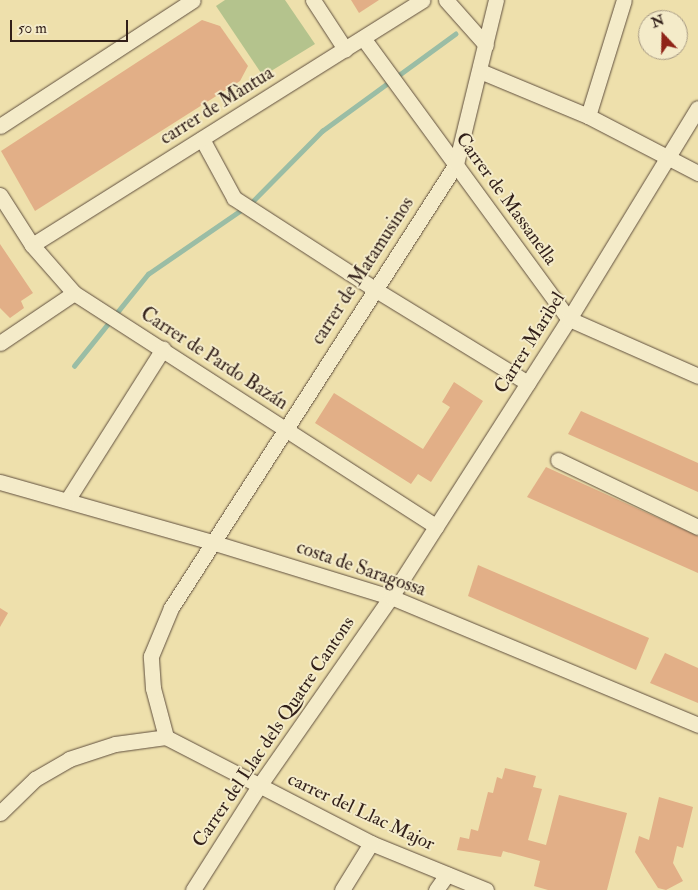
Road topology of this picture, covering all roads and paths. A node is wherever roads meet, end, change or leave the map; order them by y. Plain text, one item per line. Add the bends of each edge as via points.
1 (193, 0) edge
2 (313, 0) edge
3 (423, 0) edge
4 (446, 0) edge
5 (496, 0) edge
6 (624, 0) edge
7 (363, 38) junction
8 (486, 45) junction
9 (345, 49) junction
10 (480, 71) junction
11 (698, 108) edge
12 (588, 116) junction
13 (0, 126) edge
14 (202, 139) junction
15 (665, 158) junction
16 (456, 164) junction
17 (698, 173) edge
18 (0, 195) edge
19 (32, 246) junction
20 (376, 290) junction
21 (74, 293) junction
22 (569, 319) junction
23 (0, 343) edge
24 (163, 349) junction
25 (698, 376) edge
26 (528, 383) junction
27 (285, 429) junction
28 (558, 460) dead end
29 (0, 482) edge
30 (68, 500) junction
31 (436, 526) junction
32 (698, 527) edge
33 (215, 543) junction
34 (390, 597) junction
35 (698, 726) edge
36 (166, 737) junction
37 (259, 786) junction
38 (0, 813) edge
39 (371, 844) junction
40 (447, 874) junction
41 (193, 890) edge
42 (342, 890) edge
43 (436, 890) edge
44 (486, 890) edge

1 - 13 street
2 - 9 street
3 - 7 street, carrer de Màntua
4 - 8 street
5 - 8 street, carrer de Matamusinos
6 - 12 street
7 - 9 street, carrer de Màntua
7 - 16 street, Carrer de Massanella
8 - 10 street, carrer de Matamusinos
9 - 14 street, carrer de Màntua
10 - 12 street
10 - 16 street, carrer de Matamusinos
11 - 15 street, Carrer Maribel
12 - 15 street
14 - 19 street, carrer de Màntua
14 - 20 street via 238,200
15 - 17 street
15 - 22 street, Carrer Maribel
16 - 20 street, carrer de Matamusinos
16 - 22 street, Carrer de Massanella
18 - 19 street, Carrer de Pardo Bazán
19 - 21 street, Carrer de Pardo Bazán
20 - 26 street
20 - 27 street, carrer de Matamusinos
21 - 23 street
21 - 24 street, Carrer de Pardo Bazán
22 - 25 street
22 - 26 street, Carrer Maribel
24 - 27 street, Carrer de Pardo Bazán
24 - 30 street
26 - 31 street, Carrer Maribel
27 - 31 street, Carrer de Pardo Bazán
27 - 33 street, carrer de Matamusinos
28 - 32 street
29 - 30 street, costa de Saragossa
30 - 33 street, costa de Saragossa
31 - 34 street, Carrer Maribel
33 - 34 street, costa de Saragossa
33 - 36 street, carrer de Matamusinos via 171,608 151,656 153,688
34 - 35 street, costa de Saragossa
34 - 37 street, Carrer del Llac dels Quatre Cantons
36 - 37 street, carrer del Llac Major
36 - 38 street via 115,744 68,759 35,780
37 - 39 street, carrer del Llac Major
37 - 41 street, Carrer del Llac dels Quatre Cantons
39 - 40 street, carrer del Llac Major
39 - 42 street
40 - 43 street
40 - 44 street, carrer del Llac Major

